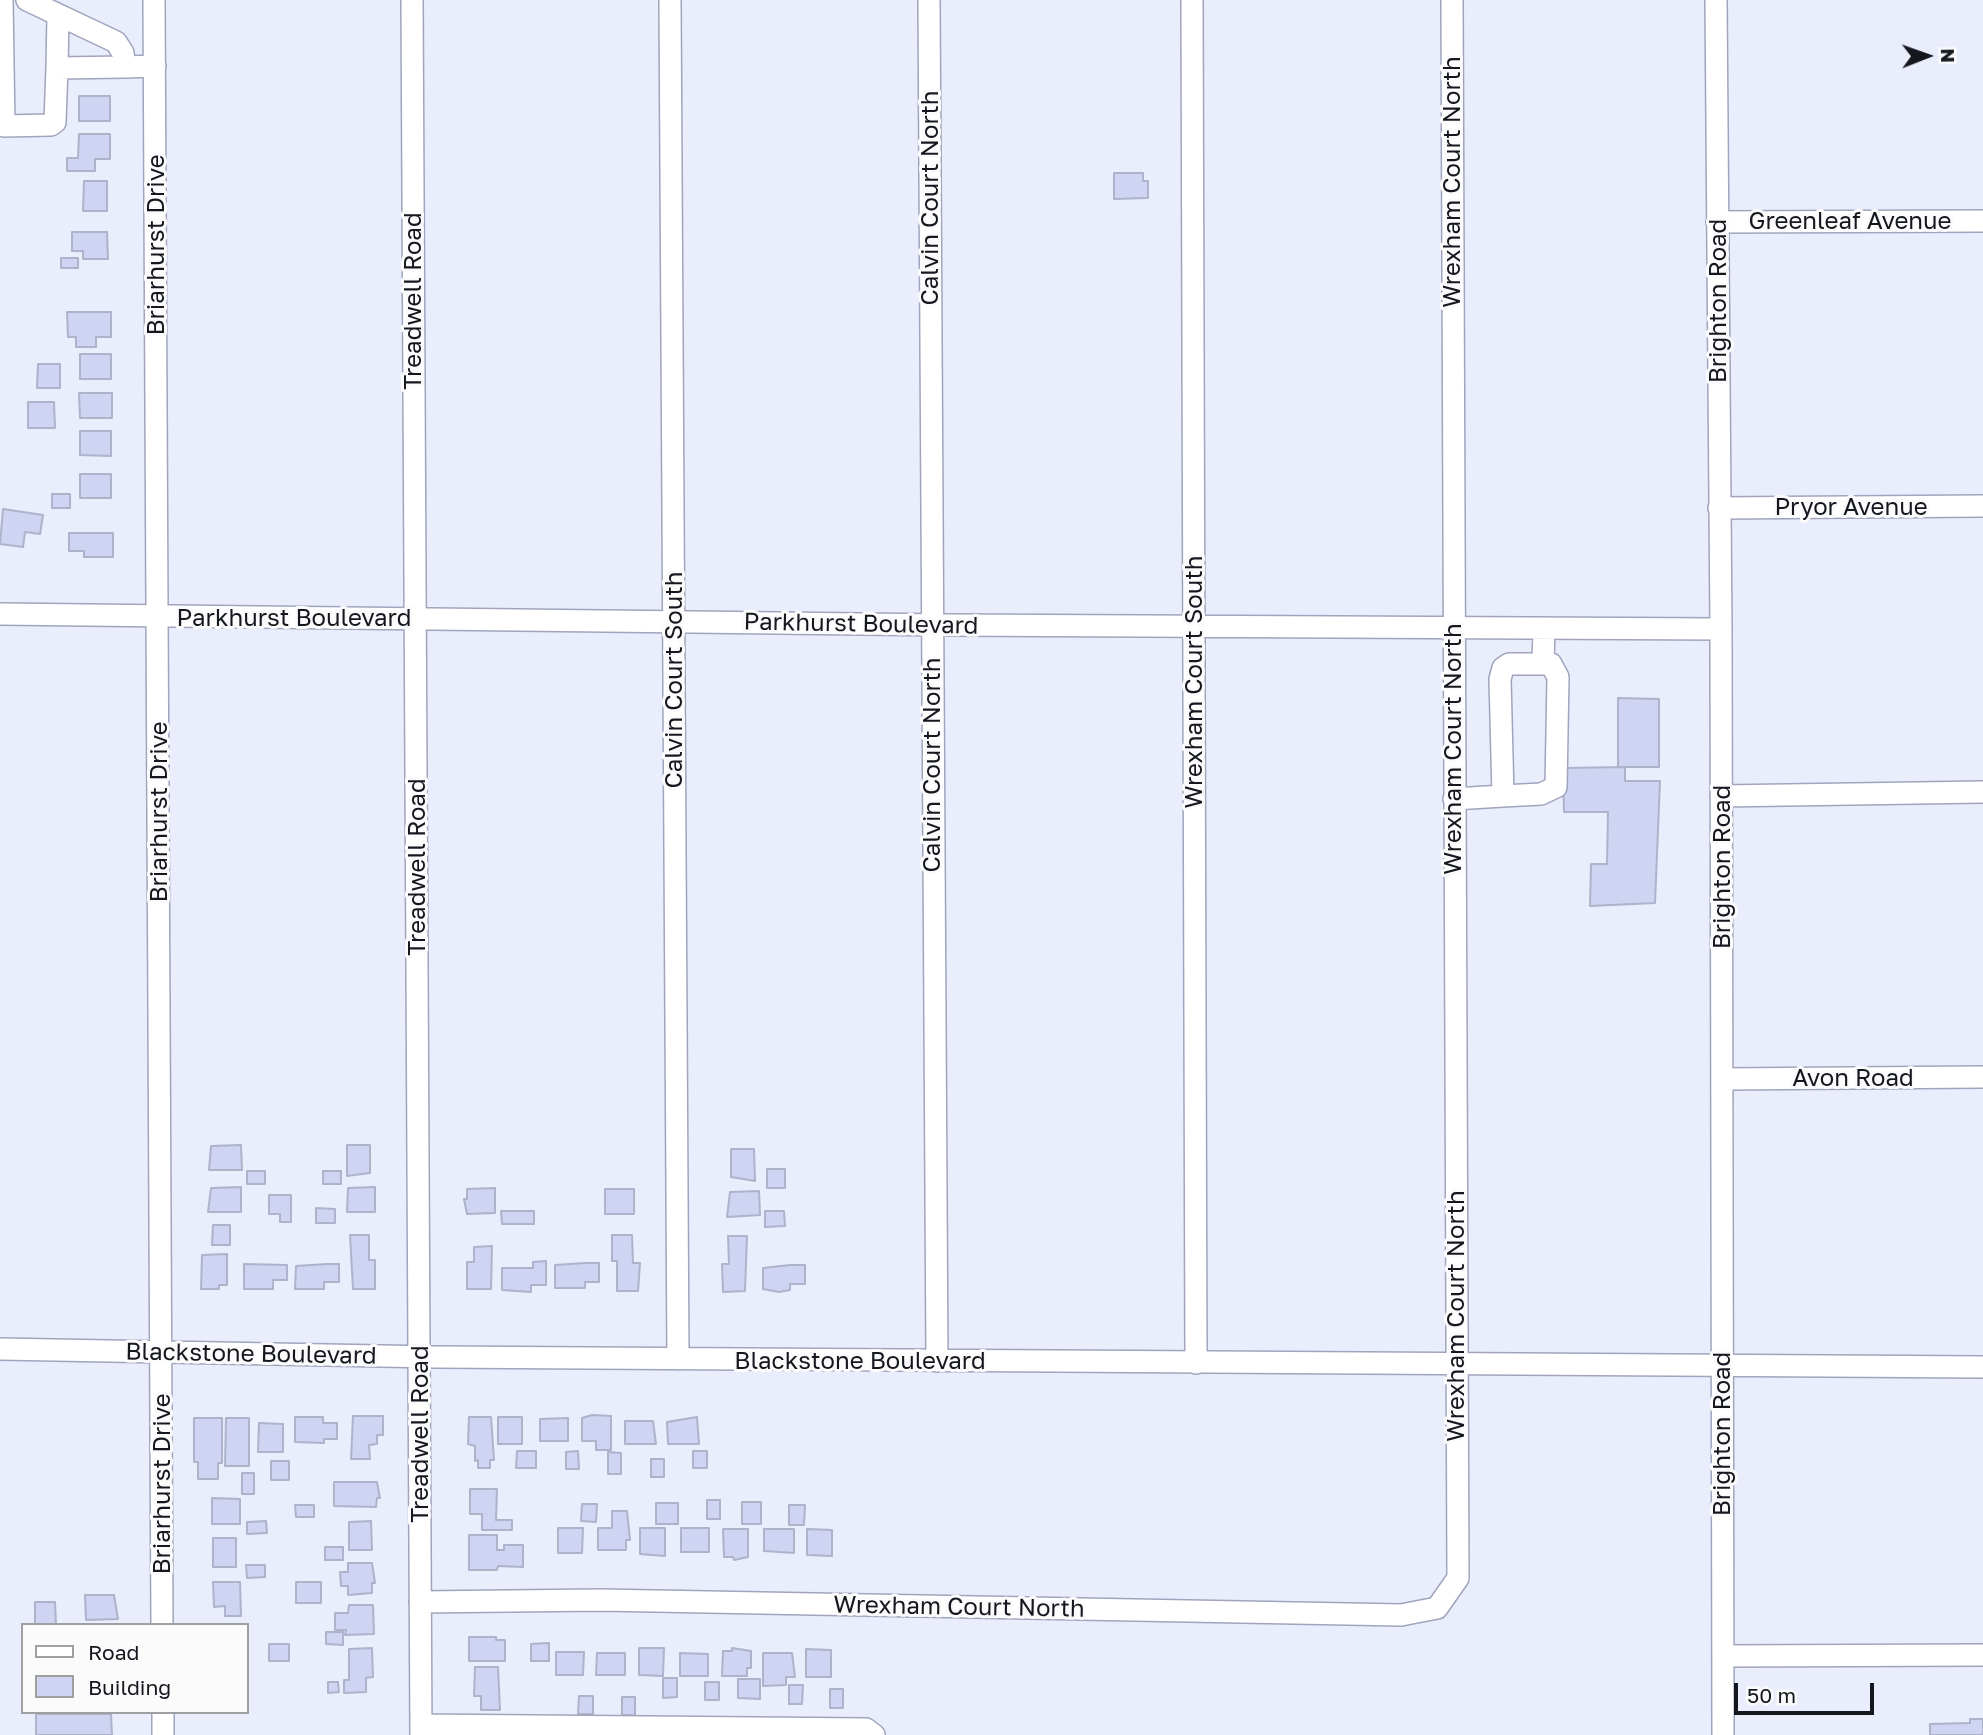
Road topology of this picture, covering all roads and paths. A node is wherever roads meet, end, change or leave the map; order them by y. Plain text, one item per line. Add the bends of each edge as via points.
1 (2, 0) edge
2 (27, 0) edge
3 (154, 0) edge
4 (412, 0) edge
5 (670, 0) edge
6 (929, 0) edge
7 (1192, 0) edge
8 (1452, 0) edge
9 (1716, 0) edge
10 (58, 15) junction
11 (155, 66) junction
12 (125, 67) junction
13 (57, 68) junction
14 (1983, 220) edge
15 (1717, 222) junction
16 (1983, 506) edge
17 (1719, 508) junction
18 (0, 614) edge
19 (158, 617) junction
20 (415, 620) junction
21 (673, 622) junction
22 (932, 625) junction
23 (1195, 626) junction
24 (1453, 628) junction
25 (1544, 628) junction
26 (1721, 629) junction
27 (1543, 664) junction
28 (1983, 792) edge
29 (1503, 796) junction
30 (1721, 796) junction
31 (1454, 799) junction
32 (1983, 1077) edge
33 (1723, 1079) junction
34 (0, 1349) edge
35 (161, 1353) junction
36 (419, 1357) junction
37 (678, 1359) junction
38 (937, 1361) junction
39 (1196, 1363) junction
40 (1455, 1365) junction
41 (1721, 1367) junction
42 (1983, 1367) edge
43 (420, 1602) junction
44 (162, 1623) edge
45 (1983, 1655) edge
46 (1723, 1656) junction
47 (163, 1714) edge
48 (421, 1730) edge
49 (163, 1735) edge
50 (874, 1735) edge
51 (1723, 1735) edge

1 - 13 street via 4,126 51,125 55,121
2 - 10 street
3 - 11 street, Briarhurst Drive
4 - 20 street, Treadwell Road
5 - 21 street, Calvin Court South
6 - 22 street, Calvin Court North
7 - 23 street, Wrexham Court South
8 - 24 street, Wrexham Court North
9 - 15 street, Brighton Road
10 - 12 street via 120,45
10 - 13 street
11 - 12 street
11 - 19 street, Briarhurst Drive
12 - 13 street
14 - 15 street, Greenleaf Avenue
15 - 17 street, Brighton Road
16 - 17 street, Pryor Avenue
17 - 26 street, Brighton Road
18 - 19 street, Parkhurst Boulevard
19 - 20 street, Parkhurst Boulevard
19 - 35 street, Briarhurst Drive
20 - 21 street, Parkhurst Boulevard
20 - 36 street, Treadwell Road
21 - 22 street, Parkhurst Boulevard
21 - 37 street, Calvin Court South
22 - 23 street, Parkhurst Boulevard
22 - 38 street, Calvin Court North
23 - 24 street, Parkhurst Boulevard
23 - 39 street, Wrexham Court South
24 - 25 street, Parkhurst Boulevard
24 - 31 street, Wrexham Court North
25 - 26 street, Parkhurst Boulevard
25 - 27 street
26 - 30 street, Brighton Road
27 - 29 street via 1503,667
27 - 29 street via 1551,664 1558,677 1556,787 1541,794
28 - 30 street
29 - 31 street
30 - 33 street, Brighton Road
31 - 40 street, Wrexham Court North
32 - 33 street, Avon Road
33 - 41 street, Brighton Road
34 - 35 street, Blackstone Boulevard
35 - 36 street, Blackstone Boulevard
35 - 44 street, Briarhurst Drive
36 - 37 street, Blackstone Boulevard
36 - 43 street, Treadwell Road
37 - 38 street, Blackstone Boulevard
38 - 39 street, Blackstone Boulevard
39 - 40 street, Blackstone Boulevard
40 - 41 street, Blackstone Boulevard
40 - 43 street, Wrexham Court North via 1458,1578 1437,1608 1401,1615 601,1600
41 - 42 street, Blackstone Boulevard
41 - 46 street, Brighton Road
43 - 48 street, Treadwell Road
45 - 46 street
46 - 51 street, Brighton Road
47 - 49 street
48 - 50 street via 866,1729

